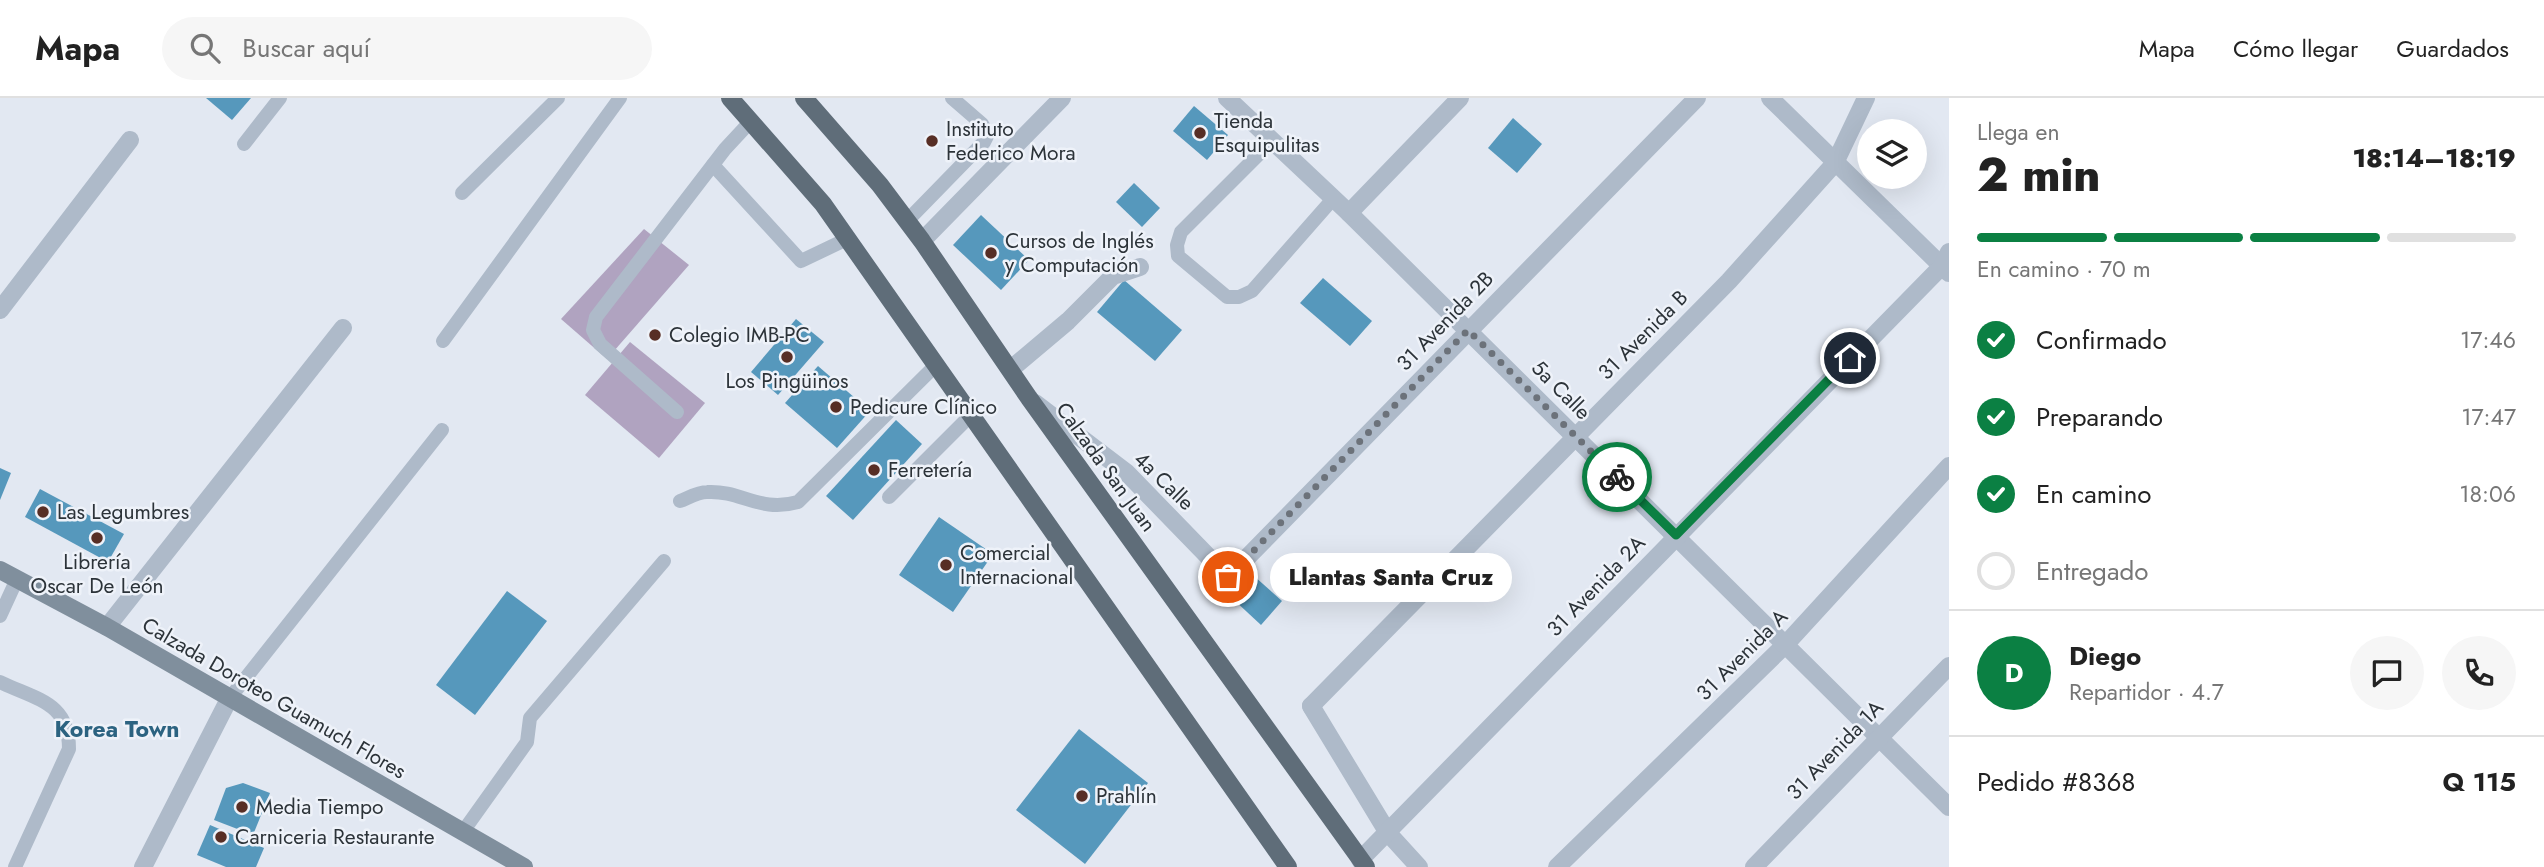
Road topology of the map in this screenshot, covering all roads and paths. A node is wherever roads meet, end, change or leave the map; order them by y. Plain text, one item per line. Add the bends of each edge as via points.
1 (280, 98) edge
2 (558, 98) edge
3 (620, 98) edge
4 (730, 98) edge
5 (804, 98) edge
6 (951, 98) edge
7 (1062, 98) edge
8 (1227, 98) edge
9 (1460, 98) edge
10 (1697, 98) edge
11 (1770, 98) edge
12 (1866, 98) edge
13 (751, 121) junction
14 (130, 139) dead end
15 (1271, 142) junction
16 (244, 144) dead end
17 (1835, 163) junction
18 (713, 165) junction
19 (462, 193) dead end
20 (1332, 200) junction
21 (1349, 213) junction
22 (906, 221) junction
23 (848, 239) junction
24 (922, 241) junction
25 (1947, 264) edge
26 (1140, 267) dead end
27 (0, 310) edge
28 (343, 328) dead end
29 (1468, 330) junction
30 (443, 341) dead end
31 (936, 365) junction
32 (1011, 369) junction
33 (1029, 398) junction
34 (677, 412) dead end
35 (970, 416) junction
36 (442, 430) dead end
37 (1574, 435) junction
38 (1949, 466) edge
39 (889, 497) dead end
40 (680, 500) dead end
41 (1676, 535) junction
42 (664, 561) dead end
43 (0, 570) edge
44 (1228, 577) joint
45 (17, 579) junction
46 (0, 616) edge
47 (107, 627) junction
48 (1786, 644) junction
49 (1949, 666) edge
50 (0, 682) edge
51 (229, 699) junction
52 (1880, 736) junction
53 (1949, 807) edge
54 (462, 833) junction
55 (1388, 833) junction
56 (497, 861) edge
57 (1363, 863) edge
58 (15, 867) edge
59 (143, 867) edge
60 (524, 867) edge
61 (1288, 867) edge
62 (1419, 867) edge
63 (1557, 867) edge
64 (1754, 867) edge

1 - 16 lane
2 - 19 lane
3 - 30 lane
4 - 13 main road
5 - 22 main road, Calzada San Juan
6 - 22 lane via 988,134
7 - 24 street
8 - 15 street, 5a Calle
9 - 21 street
10 - 29 street, 31 Avenida 2B
11 - 17 street
12 - 17 street, 31 Avenida B
13 - 18 lane
13 - 23 main road
14 - 27 street
15 - 20 street, 5a Calle
15 - 20 lane via 1181,232 1178,256 1227,297 1240,297 1252,291
17 - 25 street
17 - 37 street, 31 Avenida B via 1729,281
18 - 23 lane via 801,261
18 - 34 lane via 596,317 593,330 600,344
20 - 21 street, 5a Calle
21 - 29 street, 5a Calle
22 - 24 main road, Calzada San Juan
23 - 31 main road
24 - 32 main road, Calzada San Juan
25 - 41 street, 31 Avenida 2A
26 - 32 street via 1113,275
28 - 47 street
29 - 37 street, 5a Calle
29 - 44 street, 31 Avenida 2B
31 - 35 main road
31 - 40 lane via 798,502 767,506 706,492
32 - 33 main road, Calzada San Juan
33 - 44 street, 4a Calle via 1127,473
33 - 57 main road, Calzada San Juan
35 - 39 lane
35 - 61 main road
36 - 51 lane
37 - 41 street, 5a Calle
37 - 55 street, 31 Avenida B via 1311,706
38 - 48 street, 31 Avenida A
41 - 48 street, 5a Calle
41 - 55 street, 31 Avenida 2A
42 - 54 lane via 530,718 527,742
43 - 45 main road, Calzada Doroteo Guamuch Flores
45 - 46 lane
45 - 47 main road, Calzada Doroteo Guamuch Flores
47 - 51 main road, Calzada Doroteo Guamuch Flores
48 - 52 street, 5a Calle
48 - 63 street, 31 Avenida A
49 - 52 street, 31 Avenida 1A
50 - 58 lane via 60,711 69,729 69,749
51 - 54 main road, Calzada Doroteo Guamuch Flores
51 - 59 street
52 - 53 street, 5a Calle
52 - 64 street, 31 Avenida 1A
54 - 56 main road, Calzada Doroteo Guamuch Flores
55 - 57 street, 31 Avenida 2A
55 - 62 street
56 - 60 main road, Calzada Doroteo Guamuch Flores

